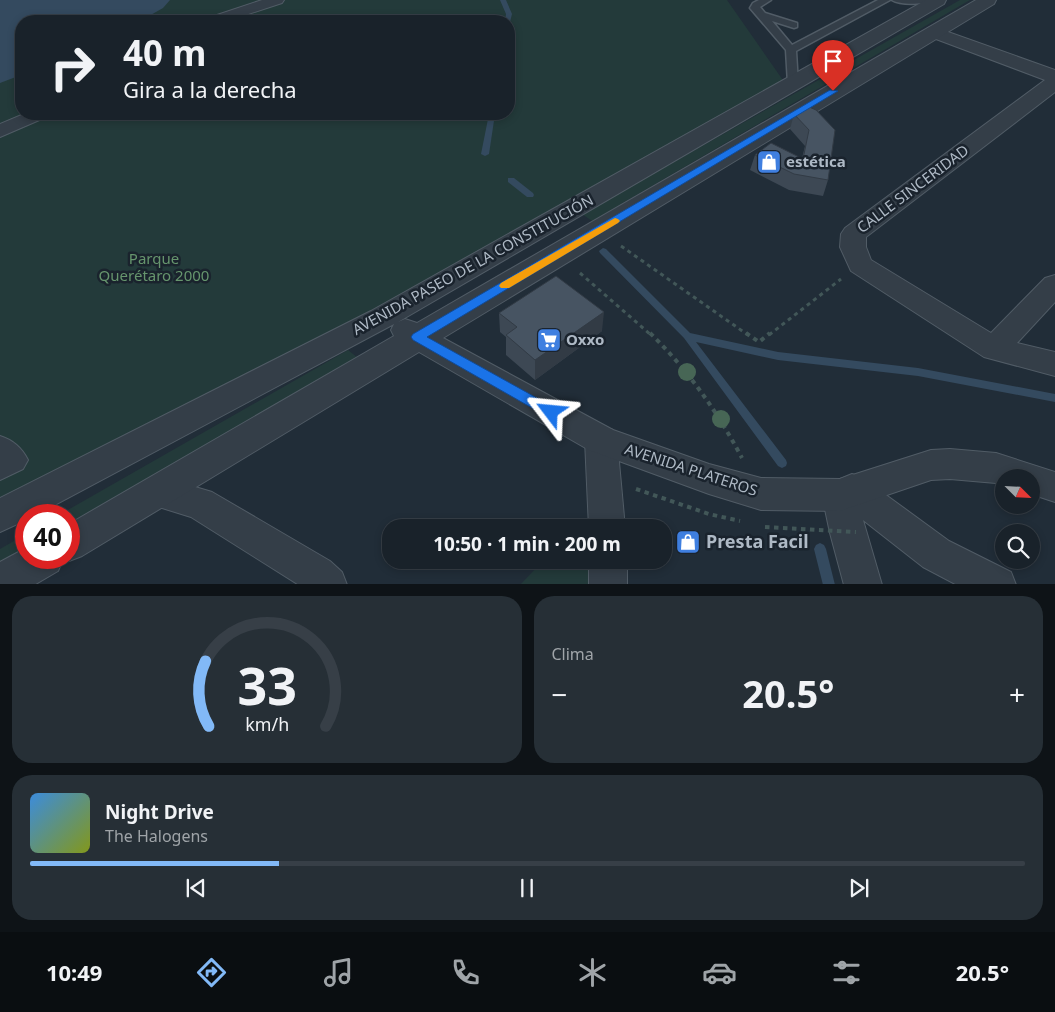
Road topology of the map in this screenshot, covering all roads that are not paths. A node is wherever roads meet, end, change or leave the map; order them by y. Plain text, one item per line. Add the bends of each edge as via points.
1 (277, 0) edge
2 (766, 0) edge
3 (885, 0) edge
4 (897, 0) edge
5 (926, 0) edge
6 (938, 0) edge
7 (988, 0) edge
8 (231, 15) edge
9 (758, 15) junction
10 (934, 32) junction
11 (810, 39) junction
12 (791, 50) junction
13 (1055, 77) edge
14 (1055, 82) edge
15 (794, 84) junction
16 (25, 120) edge
17 (0, 131) edge
18 (1055, 285) edge
19 (381, 318) junction
20 (417, 337) junction
21 (994, 349) junction
22 (1055, 364) edge
23 (601, 440) junction
24 (999, 469) edge
25 (1040, 482) edge
26 (1055, 487) edge
27 (158, 492) junction
28 (846, 492) junction
29 (0, 516) edge
30 (607, 519) edge
31 (80, 538) edge
32 (25, 569) edge
33 (608, 569) edge
34 (0, 583) edge
35 (328, 584) edge
36 (608, 584) edge
37 (863, 584) edge
38 (997, 584) edge

1 - 8 street
2 - 9 lane via 756,5
3 - 11 lane
4 - 5 lane
6 - 15 street, AVENIDA PASEO DE LA CONSTITUCIÓN
7 - 10 street, AVENIDA PASEO DE LA CONSTITUCIÓN
9 - 11 lane via 792,27
9 - 12 lane
10 - 13 street
10 - 20 street, AVENIDA PASEO DE LA CONSTITUCIÓN
11 - 12 lane
12 - 15 lane
14 - 21 street, CALLE SINCERIDAD via 854,234 853,247 860,265
15 - 19 street, AVENIDA PASEO DE LA CONSTITUCIÓN
16 - 17 street
18 - 21 street
19 - 20 street, AVENIDA PLATEROS
19 - 29 street, AVENIDA PASEO DE LA CONSTITUCIÓN
20 - 23 street, AVENIDA PLATEROS
20 - 27 street, AVENIDA PASEO DE LA CONSTITUCIÓN
21 - 22 street
23 - 28 street, AVENIDA PLATEROS via 709,479 757,517
23 - 30 street
24 - 28 street, AVENIDA PLATEROS via 931,465
25 - 26 street
27 - 31 street, AVENIDA PASEO DE LA CONSTITUCIÓN
27 - 35 street via 200,503 317,574
28 - 37 street via 848,533
28 - 38 street via 936,554
32 - 34 street
33 - 36 street

